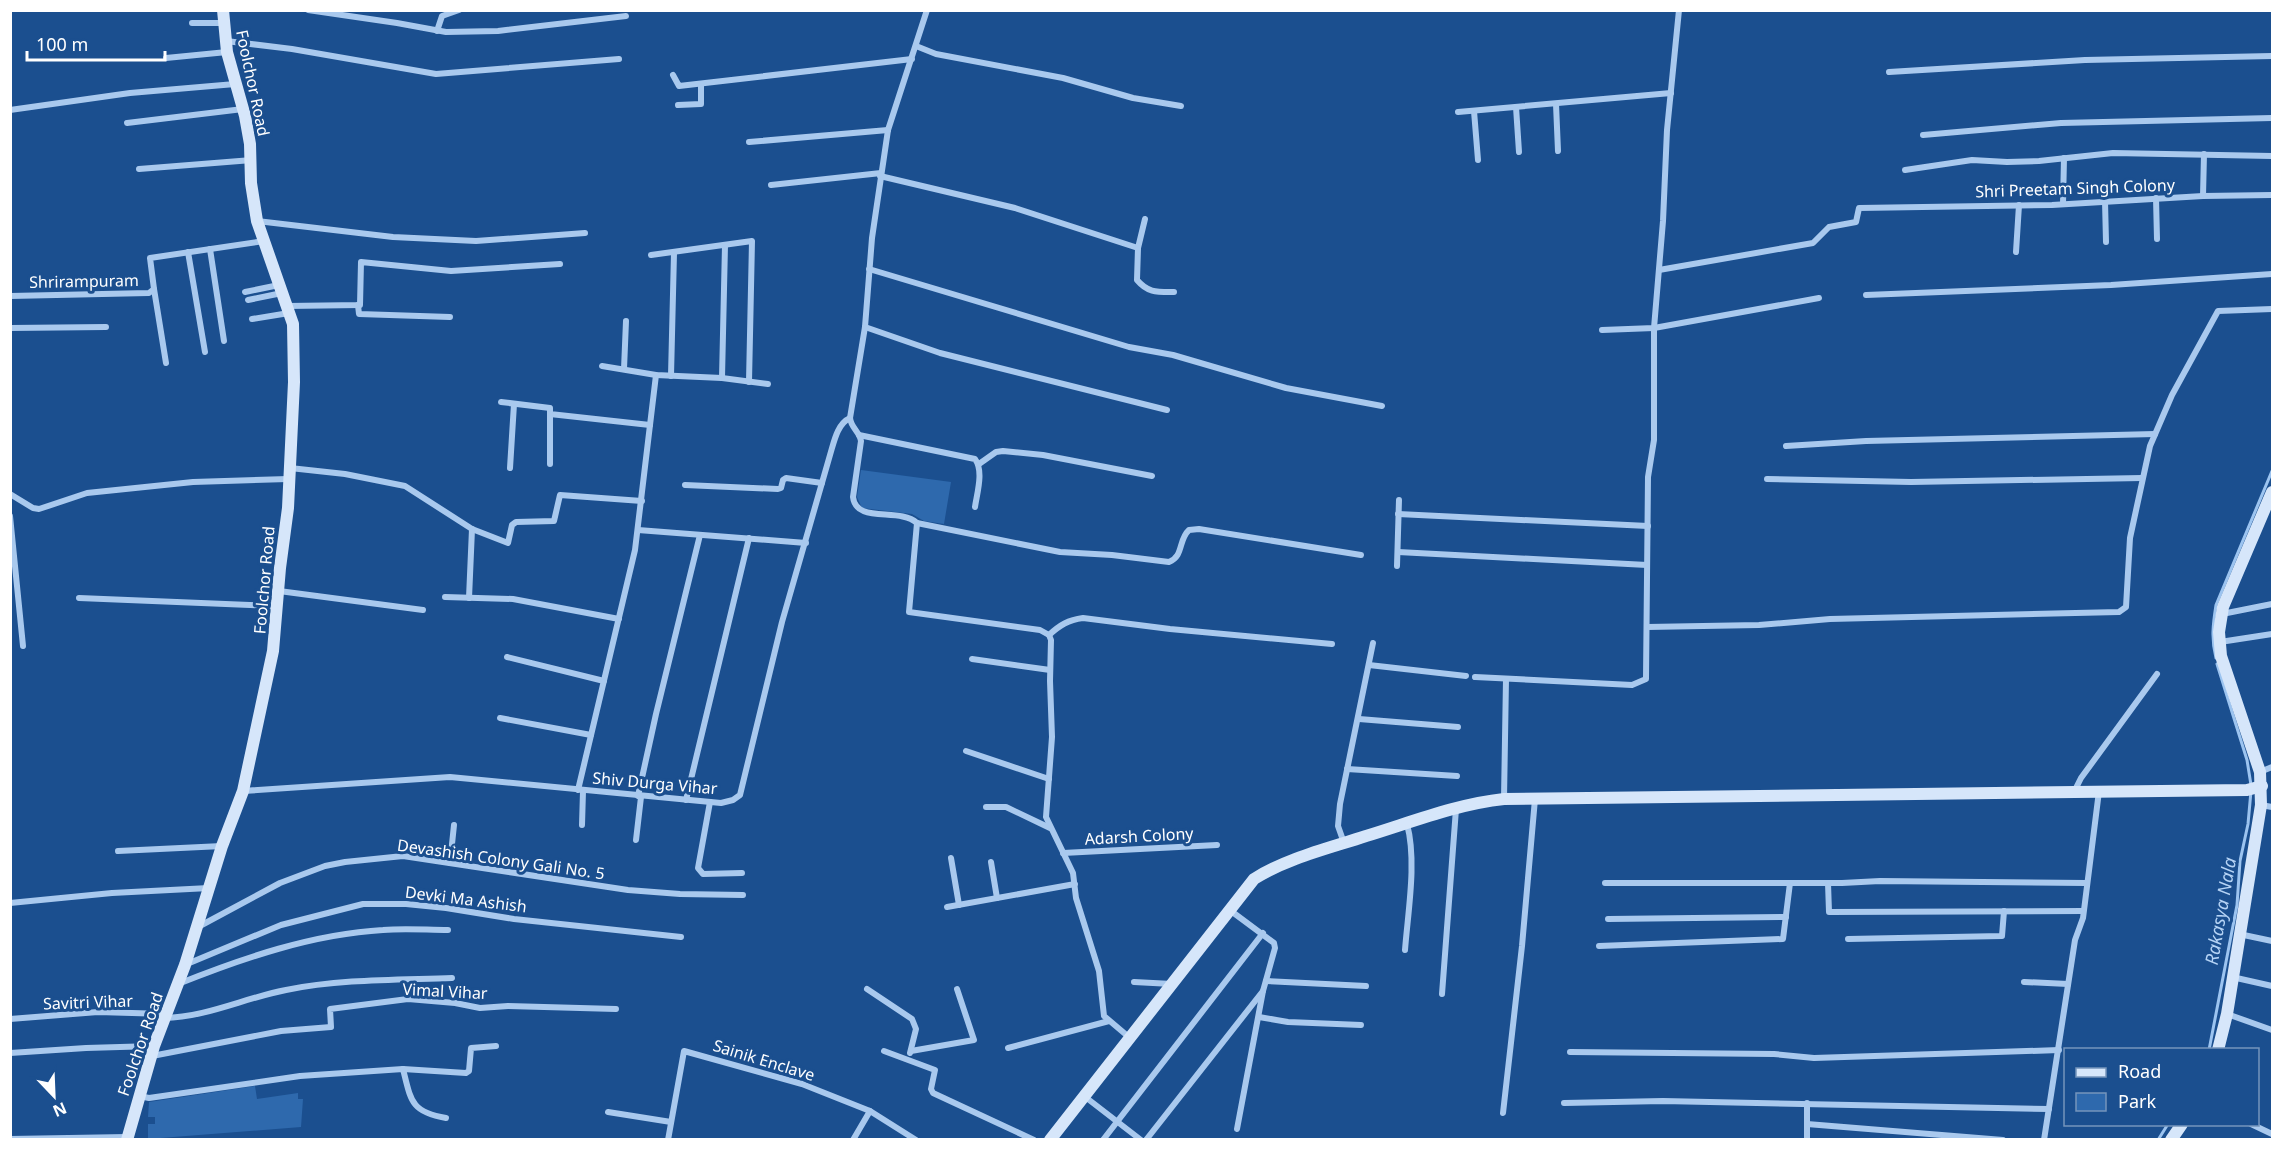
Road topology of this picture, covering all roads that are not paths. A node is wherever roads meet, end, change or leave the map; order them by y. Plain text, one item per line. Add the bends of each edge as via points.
1 (308, 10) edge
2 (459, 10) edge
3 (927, 10) edge
4 (1679, 10) edge
5 (626, 16) dead end
6 (223, 17) edge
7 (192, 23) dead end
8 (437, 31) junction
9 (916, 46) junction
10 (226, 47) junction
11 (2272, 56) edge
12 (166, 58) dead end
13 (619, 59) dead end
14 (912, 59) junction
15 (1889, 72) dead end
16 (673, 75) dead end
17 (236, 84) junction
18 (701, 84) junction
19 (1671, 93) junction
20 (1556, 104) junction
21 (678, 105) dead end
22 (1181, 106) dead end
23 (1516, 107) junction
24 (243, 109) junction
25 (10, 110) edge
26 (1474, 111) junction
27 (1458, 112) dead end
28 (2272, 118) edge
29 (127, 123) dead end
30 (888, 130) junction
31 (1923, 135) dead end
32 (749, 142) dead end
33 (1558, 151) dead end
34 (1519, 152) dead end
35 (2204, 154) junction
36 (2272, 156) edge
37 (2064, 158) junction
38 (252, 160) junction
39 (1478, 160) dead end
40 (139, 169) dead end
41 (1905, 170) dead end
42 (881, 175) junction
43 (771, 185) dead end
44 (2272, 195) edge
45 (2202, 196) junction
46 (2156, 198) junction
47 (2105, 201) junction
48 (2063, 204) junction
49 (2019, 205) junction
50 (1145, 219) dead end
51 (257, 221) junction
52 (585, 233) dead end
53 (2157, 239) dead end
54 (264, 241) junction
55 (2106, 242) dead end
56 (725, 245) junction
57 (1138, 248) junction
58 (210, 249) junction
59 (188, 252) junction
60 (2016, 252) dead end
61 (674, 253) junction
62 (651, 255) dead end
63 (560, 264) dead end
64 (870, 269) junction
65 (1659, 270) junction
66 (2272, 274) edge
67 (154, 289) junction
68 (281, 289) junction
69 (244, 292) dead end
70 (1174, 292) dead end
71 (1866, 295) dead end
72 (10, 296) edge
73 (1819, 298) dead end
74 (248, 300) dead end
75 (358, 305) junction
76 (288, 309) junction
77 (2272, 309) edge
78 (450, 317) dead end
79 (252, 319) dead end
80 (626, 321) dead end
81 (106, 327) dead end
82 (865, 327) junction
83 (10, 328) edge
84 (1654, 328) junction
85 (1602, 330) dead end
86 (224, 341) dead end
87 (205, 352) dead end
88 (166, 363) dead end
89 (602, 366) dead end
90 (624, 369) junction
91 (656, 375) junction
92 (670, 375) junction
93 (722, 378) junction
94 (749, 382) junction
95 (768, 384) dead end
96 (501, 402) dead end
97 (514, 404) junction
98 (1382, 406) dead end
99 (1167, 410) dead end
100 (550, 414) junction
101 (850, 418) junction
102 (650, 425) junction
103 (2155, 434) junction
104 (859, 435) junction
105 (1786, 446) dead end
106 (550, 464) dead end
107 (979, 464) junction
108 (510, 468) dead end
109 (288, 474) junction
110 (1152, 476) dead end
111 (2142, 478) junction
112 (1767, 479) dead end
113 (822, 483) junction
114 (685, 485) dead end
115 (2272, 492) edge
116 (10, 494) edge
117 (1399, 500) dead end
118 (642, 501) junction
119 (975, 507) dead end
120 (1398, 514) junction
121 (10, 516) edge
122 (917, 523) junction
123 (1648, 526) junction
124 (472, 529) junction
125 (638, 530) junction
126 (700, 535) junction
127 (749, 538) junction
128 (806, 543) junction
129 (1398, 552) junction
130 (1361, 555) dead end
131 (1647, 565) junction
132 (1397, 566) dead end
133 (279, 591) junction
134 (445, 597) dead end
135 (79, 598) dead end
136 (469, 598) junction
137 (2272, 604) edge
138 (278, 606) junction
139 (423, 610) dead end
140 (2222, 614) junction
141 (619, 619) junction
142 (1647, 627) junction
143 (2272, 634) edge
144 (1049, 635) junction
145 (2220, 642) junction
146 (1373, 643) dead end
147 (1332, 644) dead end
148 (23, 646) dead end
149 (507, 657) dead end
150 (972, 659) dead end
151 (1369, 665) junction
152 (1050, 670) junction
153 (2157, 674) dead end
154 (1466, 676) dead end
155 (1475, 677) dead end
156 (1506, 679) junction
157 (604, 681) junction
158 (500, 718) dead end
159 (1359, 718) junction
160 (1458, 727) dead end
161 (591, 735) junction
162 (966, 751) dead end
163 (1347, 769) junction
164 (2266, 770) edge
165 (1457, 776) dead end
166 (1049, 779) junction
167 (2254, 788) junction
168 (581, 790) junction
169 (2075, 790) junction
170 (2099, 790) junction
171 (243, 791) junction
172 (639, 796) junction
173 (1504, 799) junction
174 (1535, 799) junction
175 (686, 800) junction
176 (710, 802) junction
177 (2267, 806) edge
178 (986, 807) dead end
179 (1456, 808) junction
180 (1407, 824) junction
181 (454, 825) dead end
182 (582, 825) dead end
183 (1050, 828) junction
184 (1343, 839) junction
185 (636, 840) dead end
186 (1216, 845) dead end
187 (222, 846) junction
188 (118, 851) dead end
189 (1063, 853) junction
190 (951, 858) dead end
191 (991, 862) dead end
192 (450, 863) junction
193 (742, 873) dead end
194 (1605, 883) dead end
195 (1790, 883) junction
196 (1828, 883) junction
197 (2086, 883) junction
198 (1075, 884) junction
199 (209, 888) junction
200 (743, 895) dead end
201 (997, 898) junction
202 (10, 903) edge
203 (958, 905) junction
204 (947, 907) dead end
205 (1231, 911) junction
206 (2004, 911) junction
207 (2083, 911) junction
208 (1786, 917) junction
209 (1608, 919) dead end
210 (198, 927) junction
211 (448, 930) dead end
212 (1263, 933) junction
213 (2239, 934) junction
214 (681, 937) dead end
215 (1848, 939) dead end
216 (2272, 941) edge
217 (1599, 946) dead end
218 (1405, 950) dead end
219 (185, 964) junction
220 (2232, 977) junction
221 (452, 978) dead end
222 (1266, 981) junction
223 (1134, 982) dead end
224 (2024, 982) dead end
225 (178, 984) junction
226 (1173, 984) junction
227 (2068, 984) junction
228 (1366, 986) dead end
229 (2272, 986) edge
230 (867, 989) dead end
231 (957, 989) dead end
232 (1263, 991) junction
233 (1442, 994) dead end
234 (616, 1009) dead end
235 (2227, 1014) junction
236 (165, 1016) junction
237 (1259, 1017) junction
238 (10, 1019) edge
239 (1108, 1021) junction
240 (1361, 1025) dead end
241 (2272, 1030) edge
242 (1130, 1038) junction
243 (496, 1046) dead end
244 (1008, 1048) dead end
245 (2218, 1048) edge
246 (2059, 1050) junction
247 (153, 1051) junction
248 (884, 1051) dead end
249 (910, 1051) junction
250 (1570, 1052) dead end
251 (10, 1053) edge
252 (910, 1060) junction
253 (403, 1069) junction
254 (140, 1096) junction
255 (1083, 1096) junction
256 (1564, 1103) dead end
257 (1807, 1104) junction
258 (2049, 1109) junction
259 (870, 1111) junction
260 (608, 1112) dead end
261 (1503, 1113) dead end
262 (446, 1118) dead end
263 (671, 1122) junction
264 (1118, 1122) junction
265 (1807, 1124) junction
266 (2181, 1126) edge
267 (2253, 1126) edge
268 (1237, 1129) dead end
269 (2272, 1134) edge
270 (127, 1138) edge
271 (10, 1139) edge
272 (668, 1140) edge
273 (853, 1140) edge
274 (916, 1140) edge
275 (1034, 1140) edge
276 (1050, 1140) edge
277 (1103, 1140) edge
278 (1140, 1140) edge
279 (1146, 1140) edge
280 (1807, 1140) edge
281 (2003, 1140) edge
282 (2044, 1140) edge
283 (2171, 1140) edge

1 - 8 street
2 - 8 street via 442,16
3 - 9 street
4 - 19 street
5 - 8 street via 498,32
6 - 7 street
6 - 10 street, Foolchor Road
9 - 14 street
9 - 22 street via 936,54 1064,78 1133,98
10 - 12 street
10 - 13 street via 292,49 436,74
10 - 17 street, Foolchor Road
11 - 15 street via 2085,60
14 - 18 street
14 - 30 street
16 - 18 street via 679,86
17 - 24 street, Foolchor Road
17 - 25 street via 130,93
18 - 21 street via 701,104
19 - 20 street
19 - 65 street
20 - 23 street
20 - 33 street
23 - 26 street
23 - 34 street
24 - 29 street
24 - 38 street, Foolchor Road
26 - 27 street
26 - 39 street
28 - 31 street via 2061,123
30 - 32 street
30 - 42 street
35 - 36 street
35 - 37 street via 2113,153
35 - 45 street
37 - 41 street via 1972,160
37 - 48 street
38 - 40 street
38 - 51 street, Foolchor Road
42 - 43 street
42 - 57 street via 1014,208
42 - 64 street
44 - 45 street, Shri Preetam Singh Colony
45 - 46 street, Shri Preetam Singh Colony
46 - 47 street, Shri Preetam Singh Colony
46 - 53 street
47 - 48 street, Shri Preetam Singh Colony
47 - 55 street
48 - 49 street, Shri Preetam Singh Colony
49 - 60 street
49 - 65 street, Shri Preetam Singh Colony via 1859,208 1856,222 1829,227 1813,243
50 - 57 street
51 - 52 street via 393,237 476,241
51 - 54 street, Foolchor Road
54 - 58 street, Shrirampuram
54 - 68 street, Foolchor Road
56 - 61 street
56 - 93 street
56 - 94 street via 752,241
57 - 70 street via 1137,280 1152,292
58 - 59 street, Shrirampuram
58 - 86 street
59 - 67 street, Shrirampuram via 150,258
59 - 87 street
61 - 62 street
61 - 92 street
63 - 75 street via 451,271 361,262
64 - 82 street
64 - 98 street via 1129,346 1286,388
65 - 84 street
66 - 71 street
67 - 72 street, Shrirampuram via 149,293
67 - 88 street
68 - 69 street
68 - 74 street
68 - 76 street, Foolchor Road
73 - 84 street
75 - 76 street
75 - 78 street via 359,314
76 - 79 street
76 - 109 street, Foolchor Road via 294,336
77 - 103 street via 2218,311
80 - 90 street
81 - 83 street
82 - 99 street via 940,353
82 - 101 street
84 - 85 street
84 - 123 street via 1654,440 1648,477
89 - 90 street
90 - 91 street
91 - 92 street
91 - 102 street
92 - 93 street
93 - 94 street
94 - 95 street
96 - 97 street
97 - 100 street via 550,408
97 - 108 street
100 - 102 street
100 - 106 street
101 - 104 street
101 - 113 street, Shiv Durga Vihar via 839,429
102 - 118 street
103 - 105 street
103 - 111 street
104 - 107 street via 966,456
104 - 122 street via 853,497 856,508
107 - 110 street via 1003,451 1043,454
107 - 119 street
109 - 116 street via 87,493 44,509 33,508
109 - 124 street via 345,474 405,486
109 - 133 street, Foolchor Road
111 - 112 street via 1911,482
111 - 142 street via 2130,538 2128,599 2119,612
113 - 114 street via 786,478 778,489
113 - 128 street, Shiv Durga Vihar
115 - 140 street
117 - 120 street
118 - 124 street via 560,495 554,521 516,522 508,543
118 - 125 street
120 - 123 street
120 - 129 street
121 - 148 street
122 - 130 street via 1060,552 1168,562 1180,553 1183,536 1189,530 1199,529
122 - 144 street via 909,612 1040,630
123 - 131 street
124 - 136 street
125 - 126 street
125 - 141 street
126 - 127 street
126 - 172 street
127 - 128 street
127 - 175 street
128 - 176 street, Shiv Durga Vihar via 782,622 740,795 721,803
129 - 131 street
129 - 132 street
131 - 142 street
133 - 138 street, Foolchor Road
133 - 139 street
134 - 136 street
135 - 138 street
136 - 141 street via 513,599
137 - 140 street
138 - 171 street, Foolchor Road via 273,651
140 - 145 street
141 - 157 street
142 - 156 street via 1646,679 1640,684
143 - 145 street
144 - 147 street via 1062,624 1083,618
144 - 152 street
145 - 164 street via 2235,701
146 - 151 street
149 - 157 street
150 - 152 street
151 - 154 street
151 - 159 street
152 - 166 street
153 - 169 street
155 - 156 street
156 - 173 street
157 - 161 street
158 - 161 street
159 - 160 street
159 - 163 street
161 - 168 street
162 - 166 street
163 - 165 street
163 - 184 street via 1338,826
164 - 167 street
166 - 183 street via 1046,817
167 - 170 street
167 - 177 street
168 - 171 street, Shiv Durga Vihar via 450,777
168 - 172 street, Shiv Durga Vihar
168 - 182 street
169 - 170 street
169 - 174 street
170 - 197 street
171 - 187 street, Foolchor Road
172 - 175 street, Shiv Durga Vihar
172 - 185 street
173 - 174 street
173 - 179 street
174 - 261 street
175 - 176 street, Shiv Durga Vihar
176 - 193 street via 698,868 703,874
177 - 213 street
178 - 183 street via 1006,807
179 - 180 street
179 - 233 street
180 - 184 street
180 - 218 street via 1410,853
181 - 192 street
183 - 189 street
184 - 205 street via 1254,879
186 - 189 street, Adarsh Colony
187 - 188 street
187 - 199 street, Foolchor Road
189 - 198 street
190 - 203 street
191 - 201 street
192 - 200 street, Devashish Colony Gali No. 5 via 628,890
192 - 210 street, Devashish Colony Gali No. 5 via 403,856 325,866 280,883
194 - 195 street
195 - 196 street
195 - 208 street
196 - 197 street
196 - 206 street via 1829,912
197 - 207 street
198 - 201 street
198 - 239 street via 1099,971 1102,1010
199 - 202 street
199 - 210 street, Foolchor Road
201 - 203 street
203 - 204 street
205 - 212 street
205 - 226 street
206 - 207 street
206 - 215 street via 2002,936
207 - 227 street
208 - 209 street
208 - 217 street via 1783,939
210 - 219 street, Foolchor Road
211 - 225 street via 383,930 337,936 271,950
212 - 222 street via 1275,948
212 - 264 street
213 - 216 street
213 - 220 street
214 - 219 street, Devki Ma Ashish via 426,906 363,904 281,925
219 - 225 street, Foolchor Road
220 - 229 street
220 - 235 street
221 - 236 street, Savitri Vihar via 362,981 285,990 187,1018
222 - 228 street
222 - 232 street
223 - 226 street
224 - 227 street
225 - 236 street, Foolchor Road
226 - 242 street
227 - 246 street
230 - 249 street via 912,1019 916,1029
231 - 249 street via 974,1040
232 - 237 street
232 - 279 street
234 - 247 street, Vimal Vihar via 480,1008 408,999 330,1009 331,1027
235 - 241 street
235 - 245 street
236 - 238 street, Savitri Vihar via 98,1012
236 - 247 street, Foolchor Road
237 - 240 street
237 - 268 street
239 - 242 street
239 - 244 street
242 - 255 street
243 - 253 street via 471,1048 466,1073
246 - 250 street via 1814,1058 1774,1054
246 - 258 street
247 - 251 street
247 - 254 street, Foolchor Road
248 - 252 street
249 - 252 street
252 - 275 street via 935,1070 933,1093
253 - 254 street via 300,1076 149,1098
253 - 262 street via 413,1102 421,1112
254 - 270 street, Foolchor Road
255 - 264 street
255 - 276 street
256 - 257 street
257 - 258 street
257 - 265 street
258 - 282 street
259 - 263 street, Sainik Enclave via 802,1084 684,1051
259 - 273 street
259 - 274 street, Sainik Enclave
260 - 263 street
263 - 272 street, Sainik Enclave
264 - 277 street
264 - 278 street
265 - 280 street
265 - 281 street
266 - 283 street
267 - 269 street
270 - 271 street

